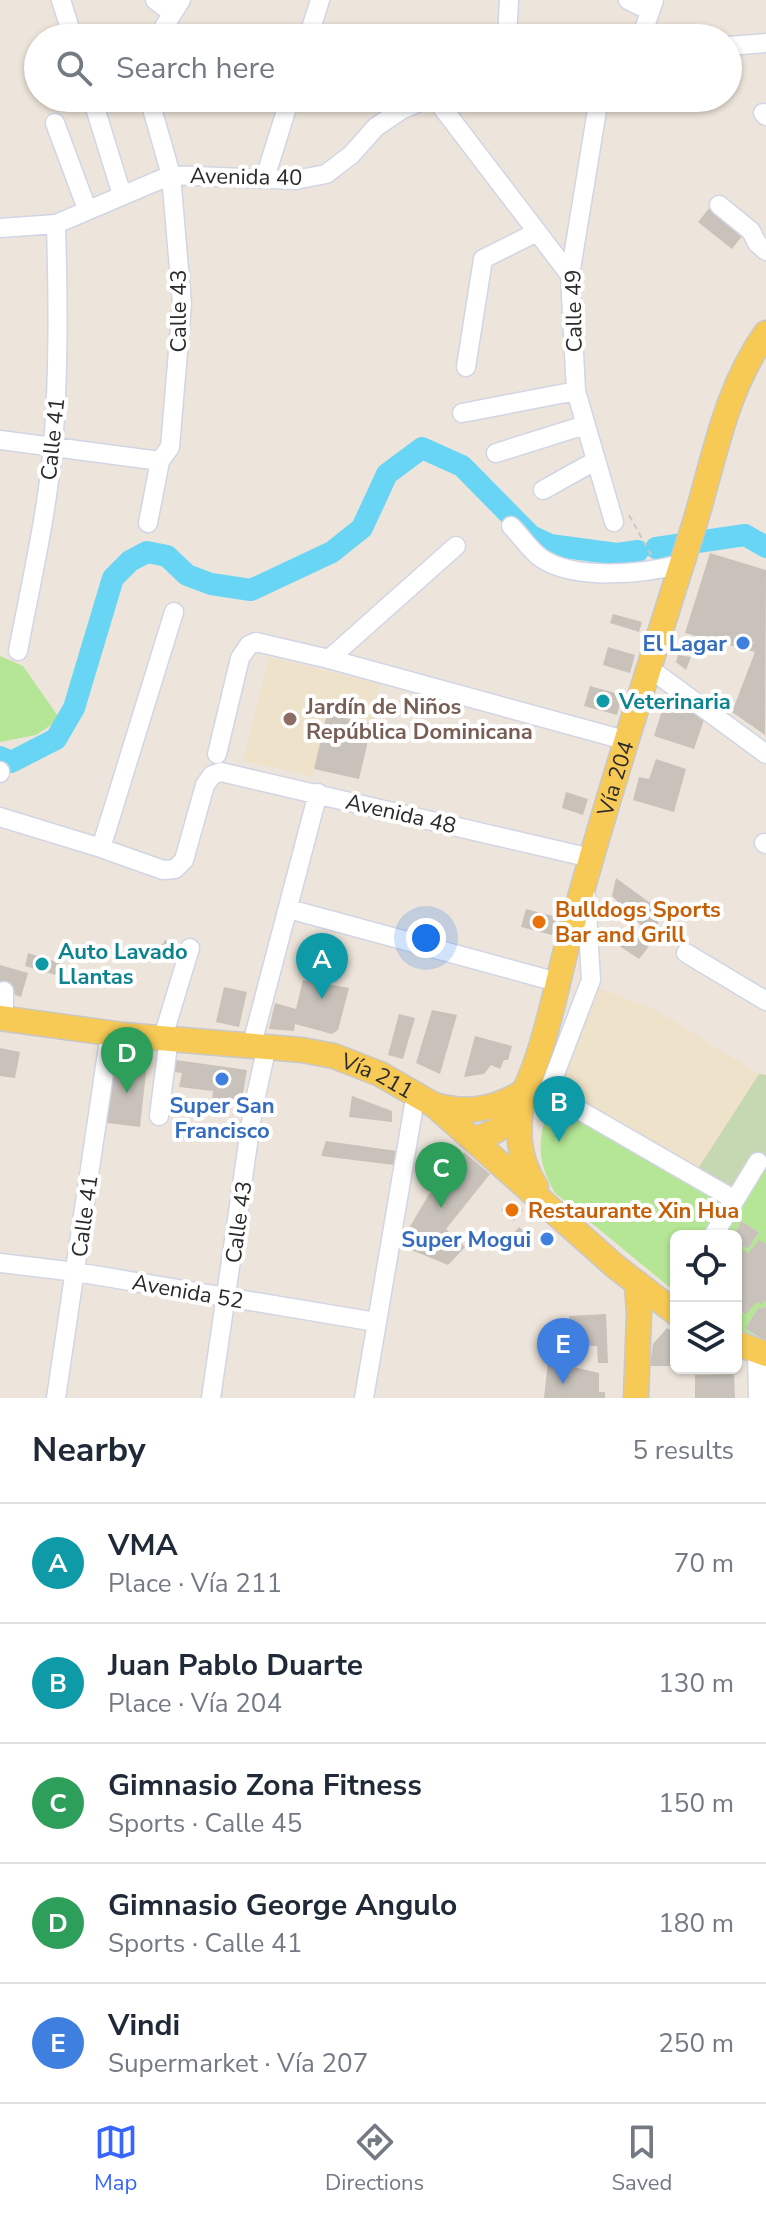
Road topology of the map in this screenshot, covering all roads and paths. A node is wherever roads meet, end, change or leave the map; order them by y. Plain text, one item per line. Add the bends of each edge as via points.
1 (61, 0) edge
2 (155, 0) edge
3 (320, 0) edge
4 (509, 0) edge
5 (628, 0) edge
6 (652, 6) edge
7 (176, 7) edge
8 (69, 24) edge
9 (312, 24) edge
10 (508, 24) edge
11 (766, 43) edge
12 (742, 45) edge
13 (96, 112) edge
14 (153, 112) edge
15 (286, 112) edge
16 (398, 112) edge
17 (446, 112) edge
18 (597, 112) edge
19 (55, 123) dead end
20 (171, 175) junction
21 (265, 178) junction
22 (122, 195) junction
23 (719, 205) dead end
24 (87, 209) junction
25 (56, 224) junction
26 (0, 228) edge
27 (537, 232) junction
28 (766, 251) edge
29 (570, 275) junction
30 (766, 333) edge
31 (466, 367) dead end
32 (576, 391) junction
33 (462, 413) dead end
34 (585, 425) junction
35 (0, 440) edge
36 (53, 448) junction
37 (496, 453) dead end
38 (160, 461) junction
39 (595, 461) junction
40 (543, 490) dead end
41 (620, 514) joint
42 (148, 523) dead end
43 (511, 526) dead end
44 (456, 546) dead end
45 (675, 563) junction
46 (174, 612) dead end
47 (18, 651) dead end
48 (329, 659) junction
49 (649, 668) junction
50 (628, 741) junction
51 (217, 754) dead end
52 (766, 754) edge
53 (318, 793) junction
54 (0, 817) edge
55 (101, 848) junction
56 (588, 869) junction
57 (289, 909) junction
58 (190, 948) dead end
59 (686, 953) dead end
60 (557, 982) junction
61 (4, 991) dead end
62 (766, 1001) edge
63 (2, 1018) edge
64 (110, 1033) junction
65 (166, 1037) junction
66 (259, 1045) junction
67 (523, 1092) junction
68 (425, 1099) junction
69 (159, 1116) dead end
70 (473, 1139) junction
71 (758, 1162) dead end
72 (735, 1200) junction
73 (550, 1210) junction
74 (717, 1230) edge
75 (0, 1263) edge
76 (616, 1267) junction
77 (76, 1272) junction
78 (637, 1283) junction
79 (227, 1298) junction
80 (670, 1304) edge
81 (376, 1322) junction
82 (637, 1347) junction
83 (753, 1349) edge
84 (56, 1398) edge
85 (211, 1398) edge
86 (364, 1398) edge
87 (636, 1398) edge
88 (758, 1398) edge

1 - 8 street
2 - 7 street
3 - 9 street
4 - 10 street
5 - 6 street
11 - 12 street
13 - 22 street
14 - 20 street, Calle 43
15 - 21 street
16 - 21 street, Avenida 40 via 326,174
17 - 27 street
18 - 29 street, Calle 49
19 - 24 street
20 - 21 street, Avenida 40
20 - 22 street, Avenida 40
20 - 38 street, Calle 43 via 182,304 170,447
22 - 24 street, Avenida 40
23 - 28 street
24 - 25 street, Avenida 40
25 - 26 street, Avenida 40
25 - 36 street, Calle 41 via 59,326
27 - 29 street
27 - 31 street via 483,259
29 - 32 street, Calle 49
30 - 45 main road, Vía 204 via 733,392 697,516
32 - 33 street
32 - 34 street, Calle 49
34 - 37 street
34 - 39 street, Calle 49
35 - 36 street
36 - 38 street
36 - 47 street, Calle 41
38 - 42 street, Calle 43
39 - 40 street
39 - 41 street, Calle 49
41 - 45 path
43 - 45 street via 541,558 565,568 602,573
44 - 48 street
45 - 49 main road, Vía 204
46 - 55 street
48 - 50 street
48 - 51 street via 272,644 249,645 240,658
49 - 50 main road, Vía 204
49 - 52 street
50 - 56 main road, Vía 204
53 - 55 street, Avenida 48 via 221,772 205,785 184,860 175,869 163,870
53 - 56 street, Avenida 48
53 - 57 street, Calle 43
54 - 55 street
56 - 60 main road, Vía 204
56 - 72 street via 591,980 548,1092
57 - 60 street
57 - 66 street, Calle 43
58 - 65 street
59 - 62 street
60 - 67 main road, Vía 204
61 - 63 street
63 - 64 main road, Vía 211
64 - 65 main road, Vía 211
64 - 77 street, Calle 41
65 - 66 main road, Vía 211
65 - 69 street
66 - 68 main road, Vía 211 via 334,1056
66 - 79 street, Calle 43
67 - 68 main road via 473,1111
67 - 70 main road, Vía 204 via 497,1131
67 - 73 main road via 519,1152
68 - 70 main road, Vía 211
68 - 81 street
70 - 73 main road, Vía 211
71 - 72 street
72 - 74 street
73 - 76 main road, Vía 211
75 - 77 street, Avenida 52
76 - 78 main road, Vía 211
76 - 82 main road
77 - 79 street, Avenida 52
77 - 84 street, Calle 41
78 - 80 main road, Vía 211
78 - 82 main road
79 - 81 street, Avenida 52
79 - 85 street, Calle 43
81 - 86 street
82 - 87 main road
83 - 88 street

